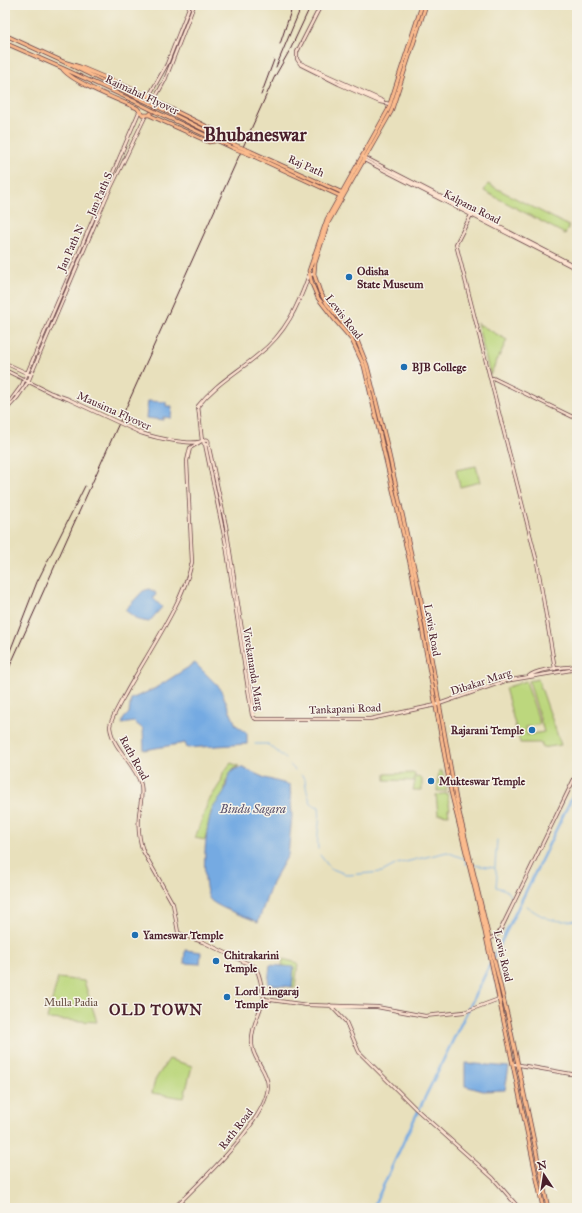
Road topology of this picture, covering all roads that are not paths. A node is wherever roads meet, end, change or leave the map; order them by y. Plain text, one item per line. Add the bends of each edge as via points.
1 (190, 5) edge
2 (194, 5) edge
3 (321, 5) edge
4 (422, 5) edge
5 (426, 5) edge
6 (415, 32) junction
7 (5, 35) edge
8 (5, 43) edge
9 (64, 62) junction
10 (62, 68) junction
11 (137, 92) junction
12 (147, 96) junction
13 (154, 101) junction
14 (390, 104) junction
15 (131, 105) junction
16 (137, 108) junction
17 (139, 112) junction
18 (147, 115) junction
19 (215, 135) junction
20 (215, 140) junction
21 (234, 147) junction
22 (363, 158) junction
23 (346, 184) junction
24 (334, 191) junction
25 (343, 193) junction
26 (341, 197) junction
27 (337, 201) junction
28 (471, 215) junction
29 (577, 268) edge
30 (311, 275) junction
31 (5, 363) edge
32 (5, 370) edge
33 (26, 373) junction
34 (31, 375) junction
35 (491, 379) junction
36 (24, 380) junction
37 (28, 382) junction
38 (5, 408) edge
39 (5, 411) edge
40 (577, 419) edge
41 (202, 441) junction
42 (577, 667) edge
43 (555, 669) junction
44 (528, 676) junction
45 (437, 704) junction
46 (254, 717) joint
47 (577, 773) edge
48 (478, 895) junction
49 (490, 939) junction
50 (494, 965) junction
51 (503, 998) junction
52 (264, 999) junction
53 (499, 999) junction
54 (330, 1005) junction
55 (514, 1064) junction
56 (518, 1064) junction
57 (577, 1075) edge
58 (174, 1208) edge
59 (519, 1208) edge
60 (543, 1208) edge
61 (548, 1208) edge

1 - 12 street via 167,64
2 - 13 street via 165,80
3 - 14 street via 297,52 301,65
4 - 6 main road
5 - 6 main road
6 - 14 main road
6 - 22 main road via 391,112
7 - 9 main road, Raj Path
8 - 10 main road
9 - 11 main road, Raj Path
9 - 19 main road, Rajmahal Flyover, bridge
10 - 15 main road via 79,81
10 - 20 main road, Rajmahal Flyover, bridge
11 - 12 main road, Raj Path
11 - 15 main road via 135,102
12 - 13 main road, Raj Path
12 - 16 main road via 138,100
13 - 18 main road via 155,109
13 - 19 main road, Raj Path via 214,130
14 - 22 main road
15 - 16 main road
16 - 17 main road
17 - 18 main road, Raj Path
17 - 33 street, Jan Path N
18 - 20 main road, Raj Path via 209,142
18 - 34 street, Jan Path S via 106,198
19 - 21 main road, Raj Path
20 - 21 main road, Raj Path
21 - 24 main road, Raj Path, bridge
22 - 23 main road
22 - 25 main road
22 - 28 street, Kalpana Road
22 - 29 street, Kalpana Road
23 - 24 main road
23 - 25 main road
24 - 25 main road, Raj Path
24 - 26 main road, Raj Path
24 - 27 main road
25 - 26 main road
26 - 27 main road
26 - 30 main road via 324,233
27 - 30 main road via 322,229 311,264
28 - 29 street, Kalpana Road
28 - 35 street via 456,244
30 - 41 street, Vivekananda Marg via 292,318 280,335 208,393 198,406
30 - 45 main road, Lewis Road via 327,304 357,340 367,365 417,580
31 - 33 street
32 - 36 street, Mausima Flyover
33 - 34 street
33 - 36 street, Jan Path N
34 - 37 street, Jan Path S
35 - 40 street
35 - 43 street via 537,562
36 - 37 street, Mausima Flyover
36 - 38 street, Jan Path N
37 - 39 street, Jan Path S
37 - 41 street, Mausima Flyover, bridge via 141,433 186,442
41 - 46 street, Vivekananda Marg via 207,443 222,506
41 - 52 street, Rath Road via 190,448 187,462 192,562 190,573 172,612 122,699 110,728 117,746 140,781 140,845 172,904 178,932 255,967
42 - 43 street, Dibakar Marg
42 - 44 street, Dibakar Marg
43 - 44 street, Dibakar Marg
44 - 45 street, Dibakar Marg
45 - 46 street, Tankapani Road via 365,719
45 - 48 main road, Lewis Road
47 - 49 street via 499,933
48 - 49 main road, Lewis Road
48 - 50 main road, Lewis Road via 489,953
49 - 50 main road, Lewis Road
50 - 51 main road, Lewis Road
50 - 53 main road, Lewis Road
51 - 53 main road
51 - 56 main road, Lewis Road
52 - 54 street via 296,1004
52 - 58 street, Rath Road via 256,1021 252,1044 268,1082 265,1102 243,1135
53 - 54 street via 464,1012 425,1016 377,1007
53 - 55 main road, Lewis Road
54 - 59 street via 346,1022 360,1052 416,1109 493,1178
55 - 56 street
55 - 60 main road, Lewis Road
56 - 57 street
56 - 61 main road, Lewis Road

